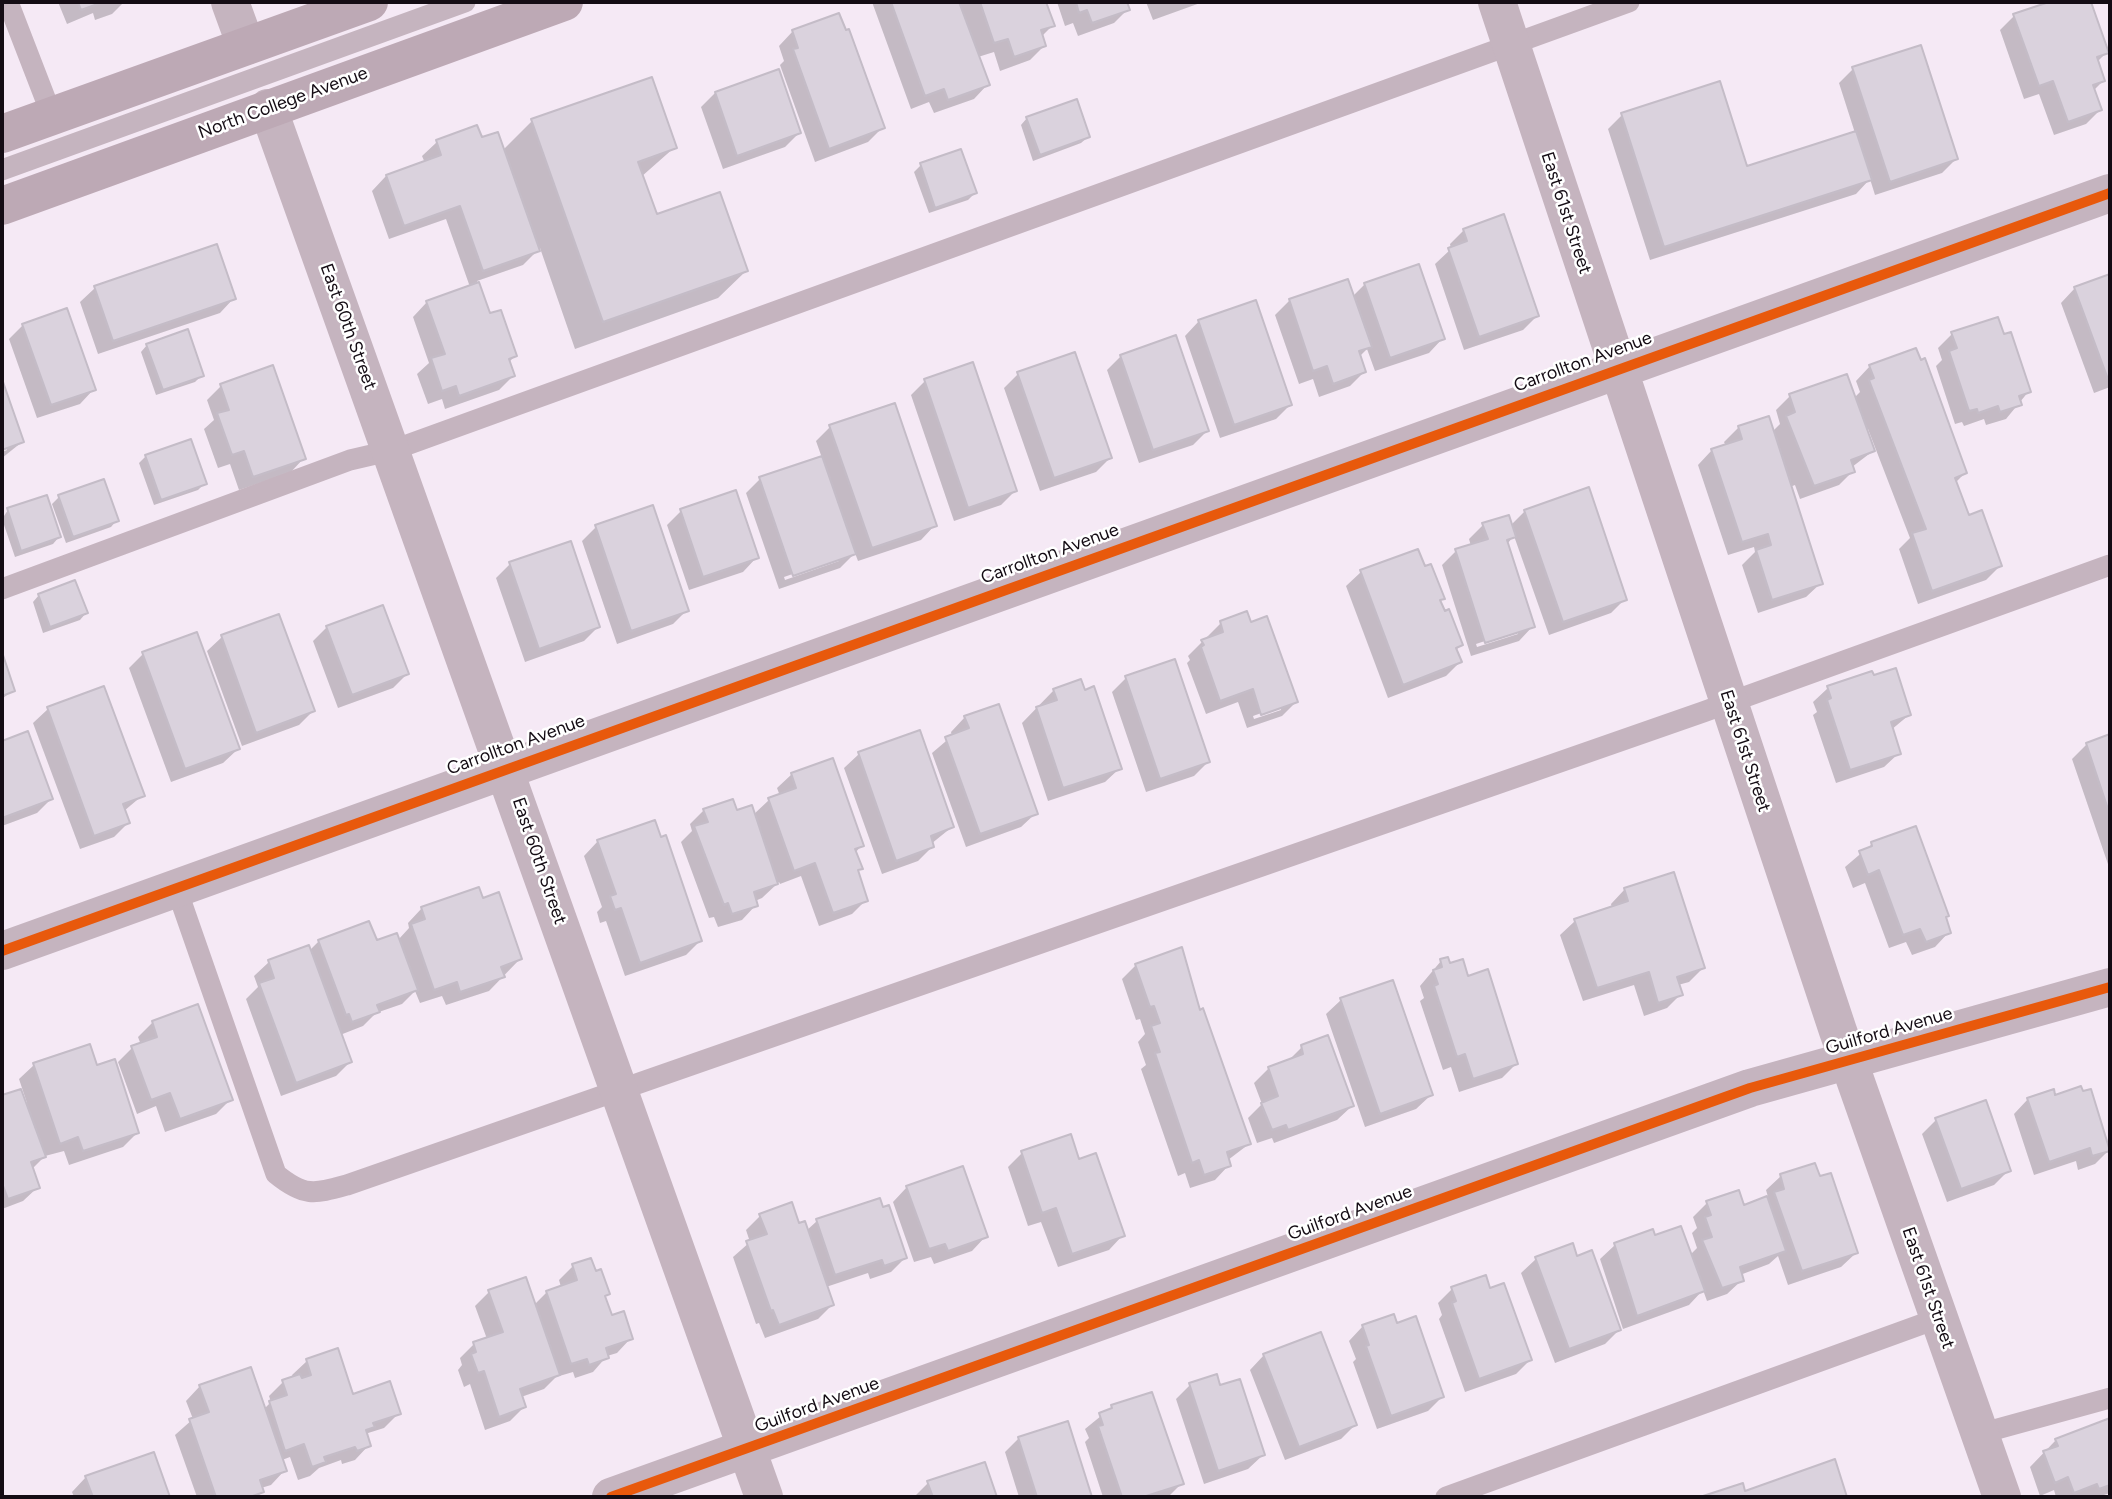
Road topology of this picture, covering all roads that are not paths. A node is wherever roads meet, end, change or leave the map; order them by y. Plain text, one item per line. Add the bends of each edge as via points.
1 (8, 2) edge
2 (230, 2) edge
3 (369, 2) edge
4 (465, 2) edge
5 (564, 2) edge
6 (1497, 2) edge
7 (1629, 2) edge
8 (1590, 8) edge
9 (1511, 44) junction
10 (246, 46) junction
11 (268, 108) junction
12 (52, 116) junction
13 (2, 134) edge
14 (2, 170) edge
15 (2110, 193) edge
16 (2, 206) edge
17 (1617, 369) junction
18 (393, 450) junction
19 (2110, 565) edge
20 (2, 589) edge
21 (1728, 702) junction
22 (506, 768) junction
23 (176, 887) junction
24 (2, 951) edge
25 (2110, 987) edge
26 (1848, 1061) junction
27 (620, 1090) junction
28 (1939, 1318) junction
29 (2110, 1398) edge
30 (1979, 1434) junction
31 (747, 1449) junction
32 (611, 1497) edge
33 (764, 1497) edge
34 (1446, 1497) edge
35 (2002, 1497) edge

1 - 12 lane
2 - 10 street
3 - 10 main road
4 - 14 lane, North College Avenue
5 - 11 main road, North College Avenue
6 - 9 street, East 61st Street
7 - 8 lane
8 - 9 lane
9 - 17 street, East 61st Street
9 - 18 lane
10 - 12 main road
11 - 16 main road, North College Avenue
11 - 18 street, East 60th Street
12 - 13 main road
15 - 17 street, Carrollton Avenue
17 - 21 street, East 61st Street
17 - 22 street, Carrollton Avenue
18 - 20 lane via 350,460
18 - 22 street, East 60th Street
19 - 21 lane
21 - 26 street, East 61st Street
21 - 27 lane
22 - 23 street, Carrollton Avenue
22 - 27 street, East 60th Street
23 - 24 street, Carrollton Avenue
23 - 27 lane via 276,1174 303,1192 347,1185
25 - 26 street, Guilford Avenue
26 - 28 street, East 61st Street
26 - 31 street, Guilford Avenue via 1750,1088
27 - 31 street, East 60th Street
28 - 30 street, East 61st Street
28 - 34 lane
29 - 30 lane
30 - 35 street, East 61st Street
31 - 32 street, Guilford Avenue
31 - 33 street, East 60th Street

